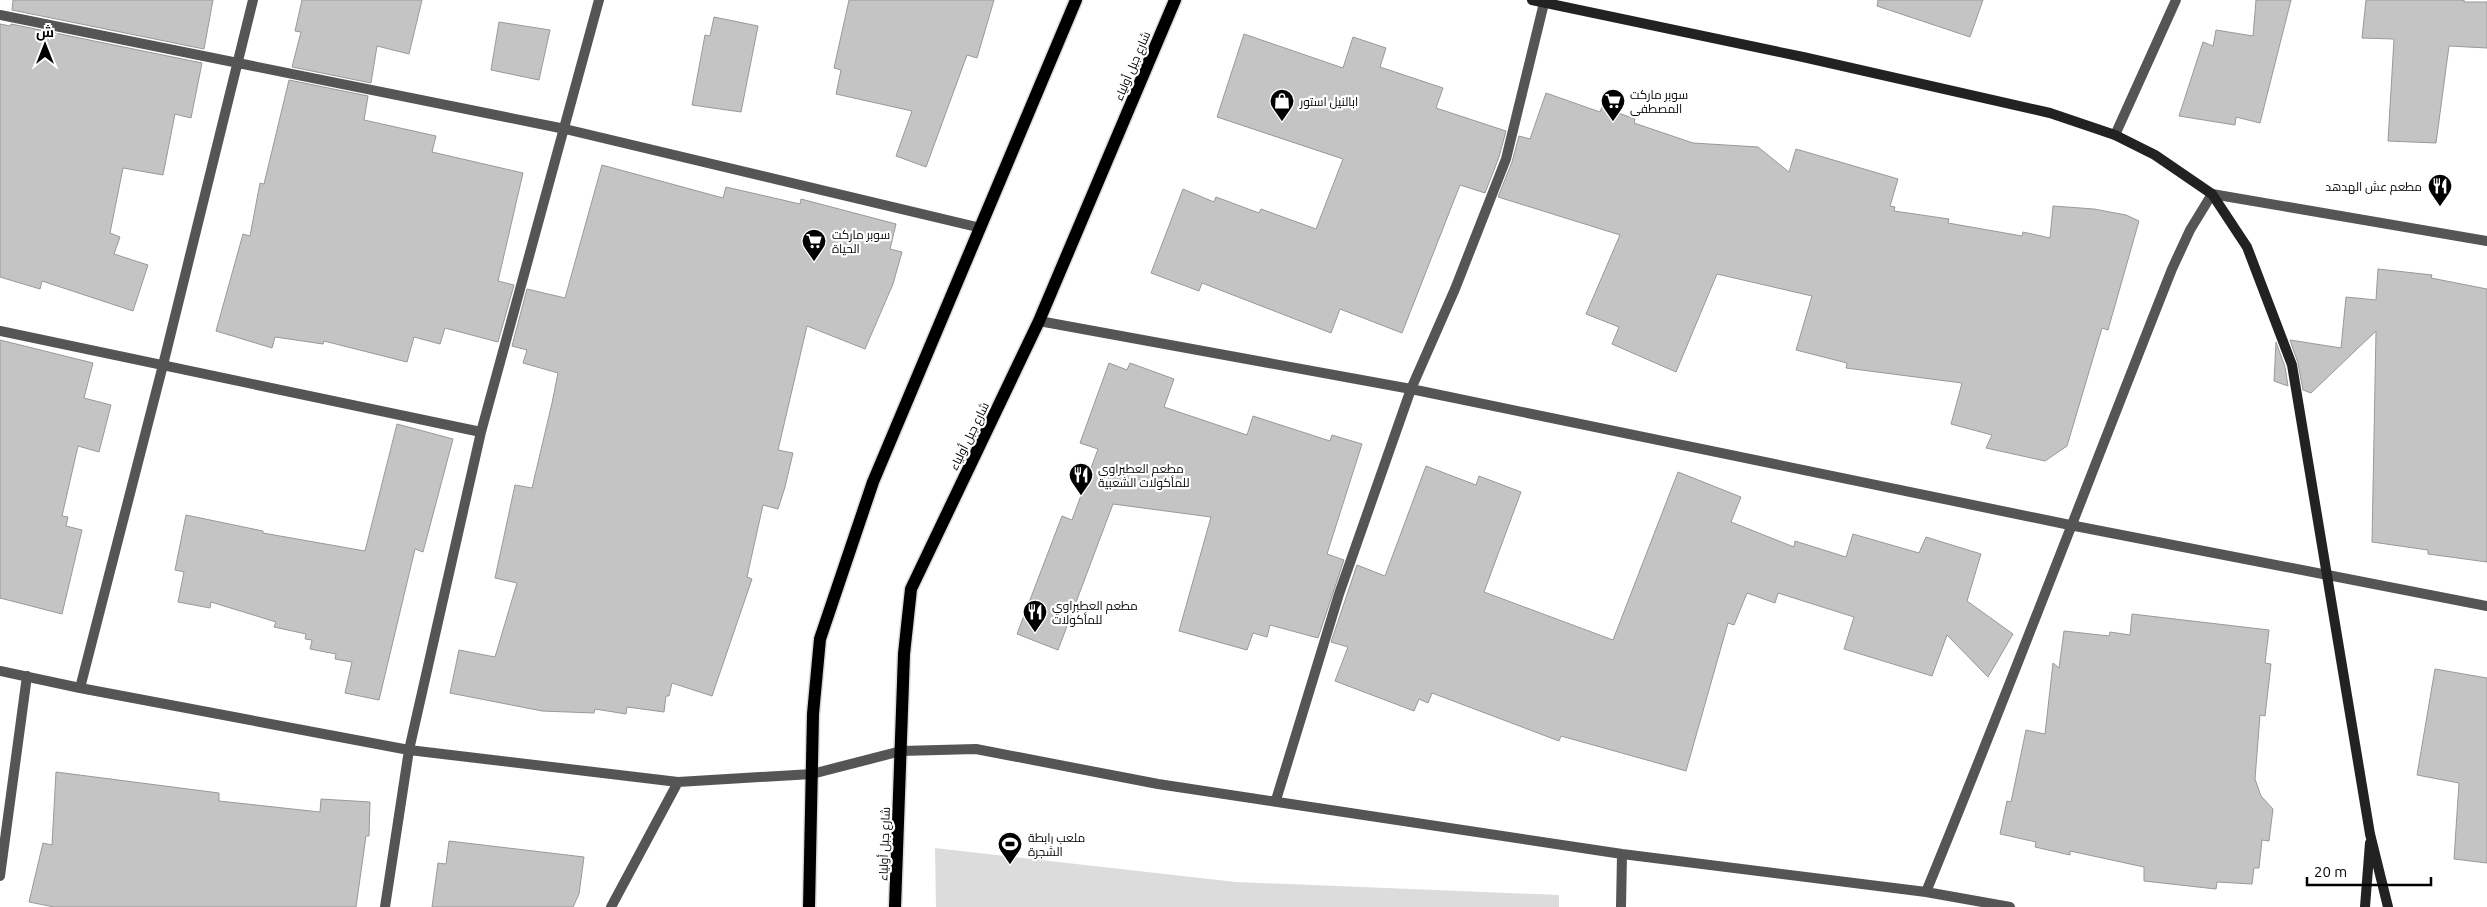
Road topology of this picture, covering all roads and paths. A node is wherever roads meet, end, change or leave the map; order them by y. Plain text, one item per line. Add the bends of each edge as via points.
1 (253, 0) edge
2 (599, 0) edge
3 (1076, 0) edge
4 (1175, 0) edge
5 (1532, 0) edge
6 (2176, 0) edge
7 (1544, 3) junction
8 (0, 14) edge
9 (237, 63) junction
10 (565, 130) junction
11 (2115, 135) junction
12 (2212, 194) junction
13 (981, 228) junction
14 (2487, 241) edge
15 (1039, 321) junction
16 (0, 330) edge
17 (163, 365) junction
18 (1411, 389) junction
19 (481, 432) junction
20 (2070, 525) junction
21 (2325, 574) junction
22 (2487, 606) edge
23 (0, 670) edge
24 (27, 676) junction
25 (80, 688) junction
26 (409, 750) junction
27 (901, 751) junction
28 (812, 774) junction
29 (678, 782) junction
30 (1276, 800) junction
31 (2370, 834) junction
32 (1622, 854) junction
33 (0, 876) edge
34 (1926, 892) junction
35 (385, 907) edge
36 (611, 907) edge
37 (809, 907) edge
38 (895, 907) edge
39 (1621, 907) edge
40 (2010, 907) edge
41 (2365, 907) edge
42 (2388, 907) edge

1 - 9 street
2 - 10 street
3 - 13 main road
4 - 15 main road, شارع جبل أولياء
5 - 7 street
6 - 11 street
7 - 11 street via 2050,113
7 - 18 street via 1506,159
8 - 9 street
9 - 10 street
9 - 17 street
10 - 13 street
10 - 19 street
11 - 12 street via 2155,155
12 - 14 street
12 - 20 street via 2172,269
12 - 21 street via 2247,247 2292,365
13 - 28 main road via 873,482 827,617 816,665
15 - 18 street
15 - 27 main road, شارع جبل أولياء via 911,589 904,654
16 - 17 street
17 - 19 street
17 - 25 street
18 - 20 street
18 - 30 street via 1339,594
19 - 26 street
20 - 21 street
20 - 34 street via 2011,685
21 - 22 street
21 - 31 street
23 - 24 street
24 - 25 street
24 - 33 street
25 - 26 street
26 - 29 street
26 - 35 street
27 - 28 street
27 - 30 street via 976,749 1158,784
27 - 38 main road, شارع جبل أولياء
28 - 29 street
28 - 37 main road
29 - 36 street
30 - 32 street
31 - 41 street
31 - 42 street
32 - 34 street
32 - 39 street
34 - 40 street

